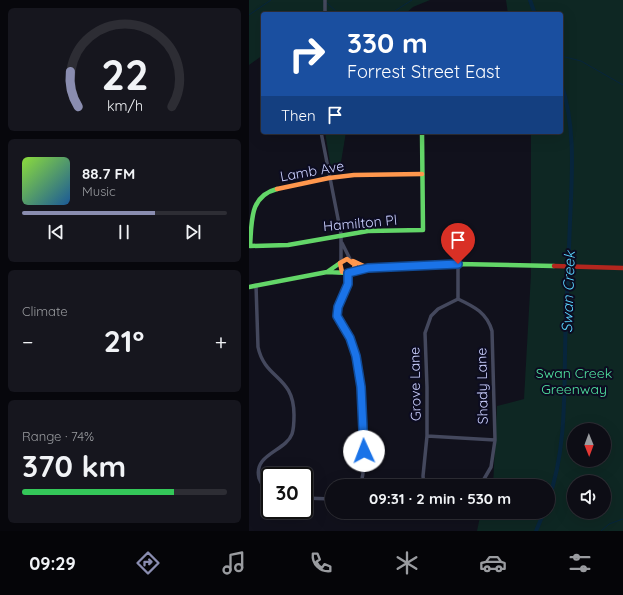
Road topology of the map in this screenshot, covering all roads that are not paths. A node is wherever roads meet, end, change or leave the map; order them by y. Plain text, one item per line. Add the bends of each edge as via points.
1 (325, 0) edge
2 (325, 12) edge
3 (321, 134) edge
4 (422, 134) edge
5 (422, 174) junction
6 (329, 178) junction
7 (341, 234) junction
8 (342, 243) junction
9 (250, 246) joint
10 (352, 260) junction
11 (341, 262) junction
12 (458, 264) junction
13 (368, 268) junction
14 (623, 268) edge
15 (353, 271) junction
16 (327, 272) junction
17 (342, 272) junction
18 (348, 273) junction
19 (256, 285) junction
20 (249, 287) edge
21 (458, 299) junction
22 (427, 436) junction
23 (495, 440) junction
24 (362, 479) edge
25 (423, 479) edge
26 (484, 479) edge
27 (261, 481) edge
28 (313, 498) edge
29 (325, 499) edge

1 - 2 street
3 - 6 street
4 - 5 street, Hamilton Pl
5 - 6 street, Lamb Ave
5 - 7 street, Hamilton Pl via 423,230 378,230
6 - 7 street
6 - 9 street, Lamb Ave via 273,190 257,198 253,206
7 - 8 street
7 - 9 street, Hamilton Pl via 274,247
8 - 10 street
8 - 11 street
10 - 11 street via 345,259
10 - 13 street
10 - 15 street via 355,265
11 - 16 street
11 - 17 street
12 - 13 street
12 - 14 street
12 - 21 street
13 - 15 street
15 - 18 street
16 - 17 street
16 - 19 street
17 - 18 street
18 - 24 street via 348,284 337,316 354,347 361,387 364,451
19 - 20 street
19 - 27 street via 260,356 287,386 294,412 292,434 288,442 265,457 260,465
21 - 22 street, Grove Lane via 438,309 427,324
21 - 23 street, Shady Lane via 485,315 492,331
22 - 23 street
22 - 25 street, Grove Lane
23 - 26 street, Shady Lane via 491,466
28 - 29 street

